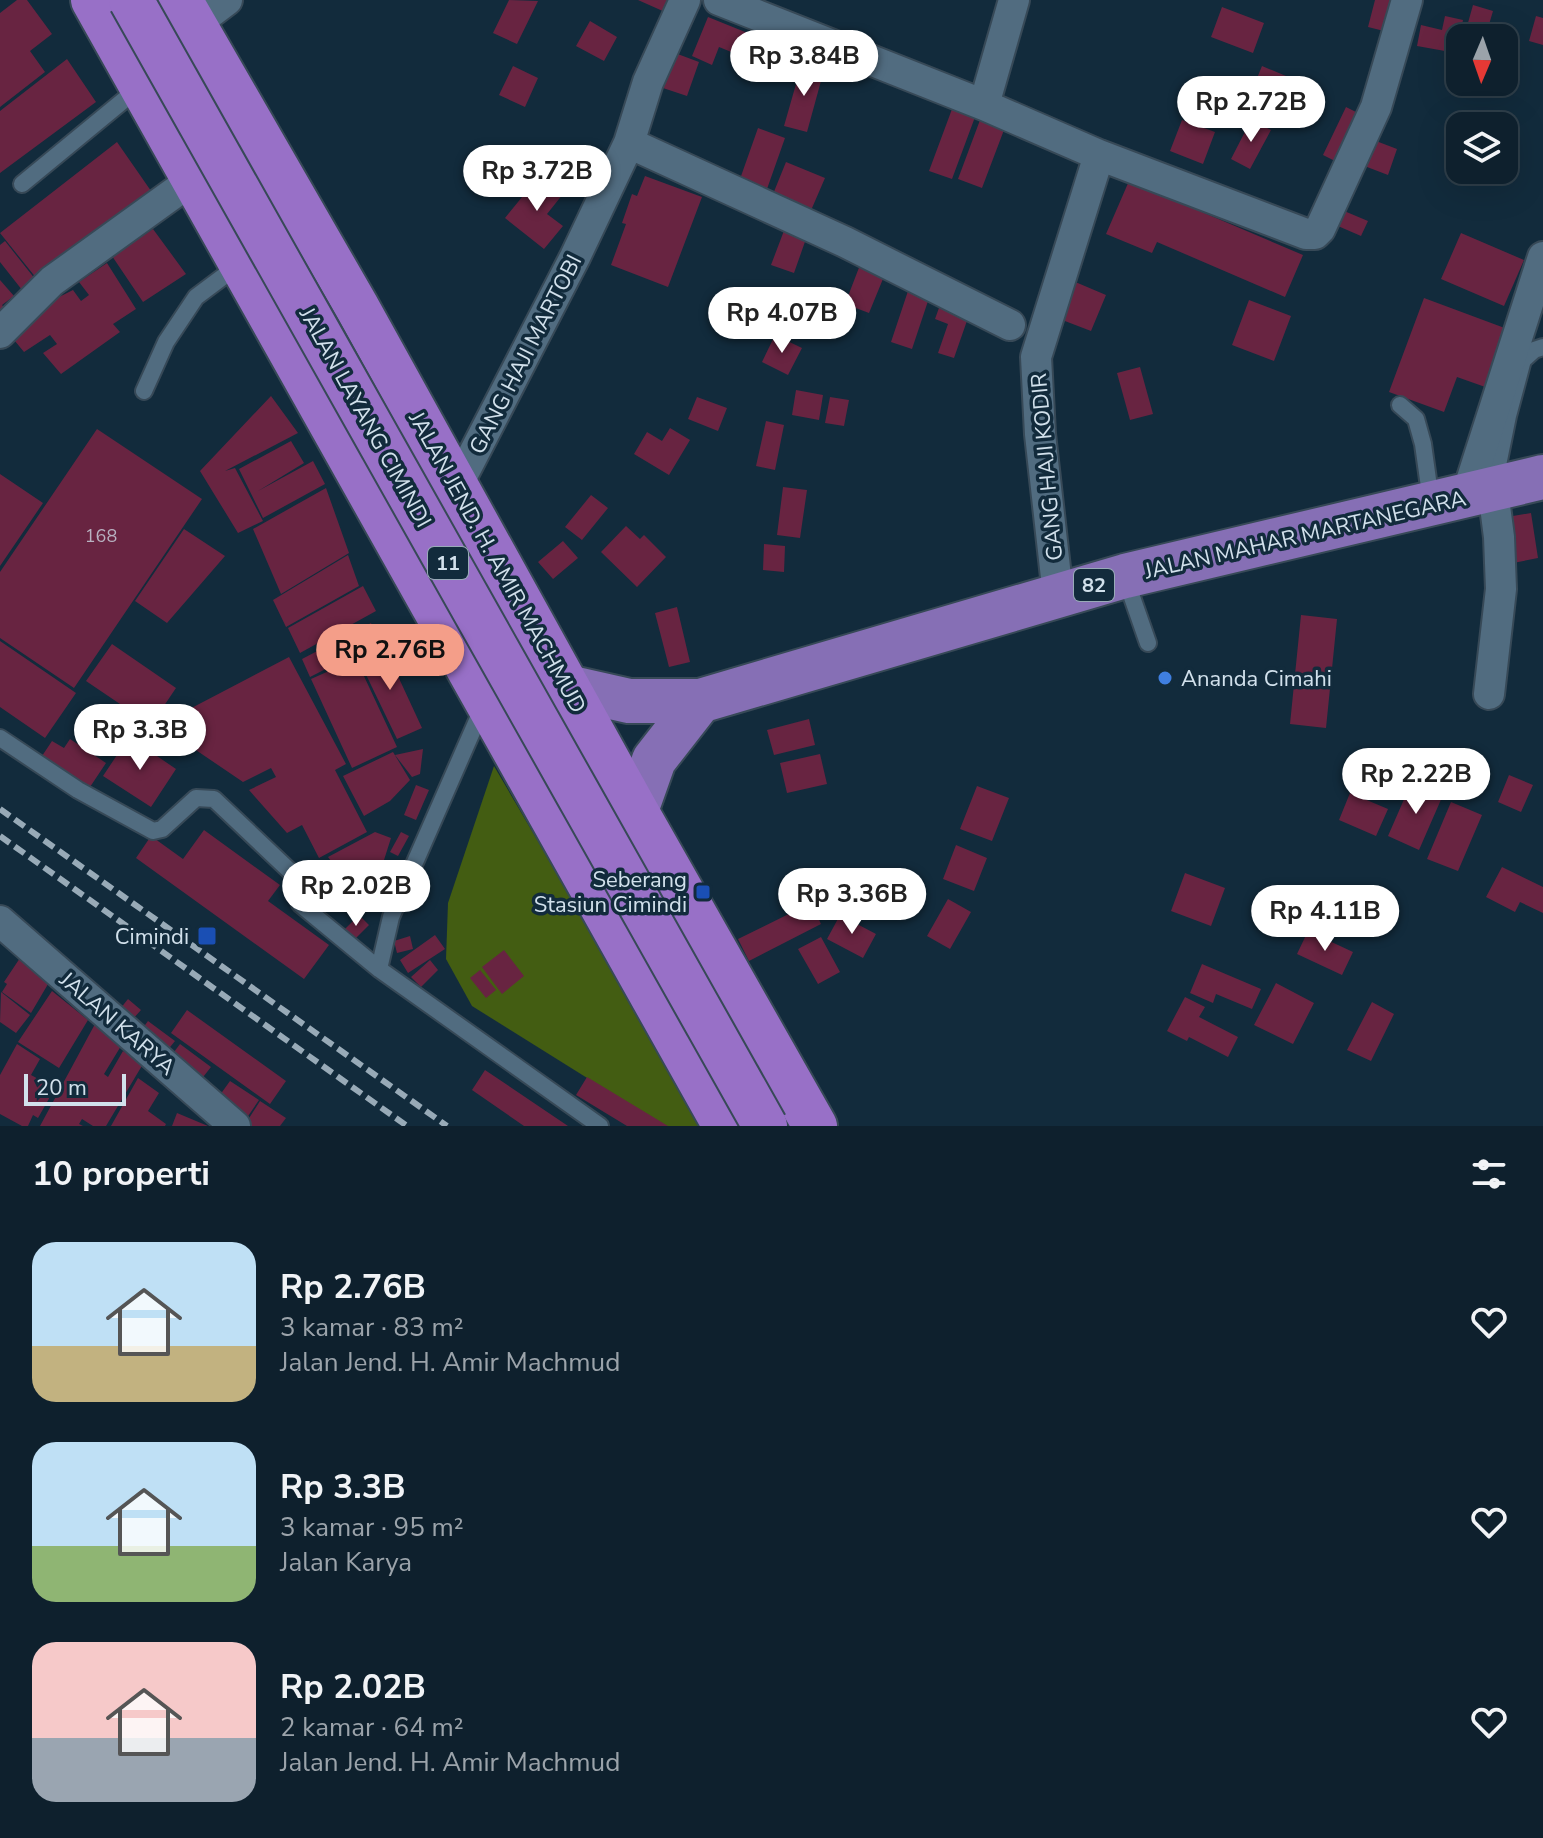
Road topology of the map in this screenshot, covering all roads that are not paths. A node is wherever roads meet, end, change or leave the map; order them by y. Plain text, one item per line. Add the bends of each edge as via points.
1 (93, 0) edge
2 (131, 0) edge
3 (685, 0) edge
4 (719, 0) edge
5 (1014, 0) edge
6 (1407, 0) edge
7 (200, 8) edge
8 (142, 85) junction
9 (984, 105) junction
10 (629, 143) junction
11 (1099, 155) junction
12 (192, 180) junction
13 (22, 184) dead end
14 (1543, 257) edge
15 (240, 264) junction
16 (357, 307) junction
17 (1010, 325) dead end
18 (0, 333) edge
19 (287, 346) junction
20 (1543, 347) edge
21 (144, 391) dead end
22 (1400, 405) dead end
23 (1543, 477) edge
24 (457, 486) junction
25 (1463, 497) junction
26 (1125, 576) junction
27 (1058, 595) junction
28 (1148, 643) dead end
29 (567, 687) junction
30 (1489, 694) dead end
31 (485, 700) junction
32 (700, 701) junction
33 (0, 738) edge
34 (636, 811) junction
35 (0, 921) edge
36 (379, 969) junction
37 (235, 1126) edge
38 (600, 1126) edge
39 (725, 1126) edge
40 (765, 1126) edge
41 (815, 1126) edge

1 - 8 highway, 11
2 - 40 highway, JALAN LAYANG CIMINDI / 11, bridge
3 - 10 street, GANG HAJI MARTOBI via 648,82
4 - 9 street
5 - 9 street
6 - 11 street via 1376,107 1315,234
7 - 16 highway, JALAN JEND. H. AMIR MACHMUD / 11
8 - 12 highway, 11
8 - 13 lane
9 - 11 street
10 - 17 street
10 - 24 street, GANG HAJI MARTOBI
11 - 27 street, GANG HAJI KODIR via 1036,357
12 - 15 highway, 11
12 - 18 street via 52,281
14 - 25 street
15 - 19 highway, 11
15 - 21 lane via 196,297 166,342
16 - 19 highway
16 - 24 highway, JALAN JEND. H. AMIR MACHMUD / 11
19 - 31 highway, 11
20 - 25 lane via 1523,360 1508,416
22 - 25 lane via 1416,419 1423,444
23 - 25 main road, JALAN MAHAR MARTANEGARA / 82
24 - 29 highway, JALAN JEND. H. AMIR MACHMUD / 11
25 - 26 main road, JALAN MAHAR MARTANEGARA / 82
25 - 30 street via 1499,537 1501,589
26 - 27 main road, JALAN MAHAR MARTANEGARA / 82
26 - 28 lane
27 - 32 main road, JALAN MAHAR MARTANEGARA / 82
29 - 32 main road, JALAN MAHAR MARTANEGARA / 82 via 629,701
29 - 34 highway, JALAN JEND. H. AMIR MACHMUD / 11
31 - 36 lane via 391,917
31 - 39 highway, 11
32 - 34 main road via 654,760
33 - 36 lane via 153,831 196,798 214,799 292,873 300,904
34 - 41 highway, JALAN JEND. H. AMIR MACHMUD / 11
35 - 37 street, JALAN KARYA
36 - 38 lane

